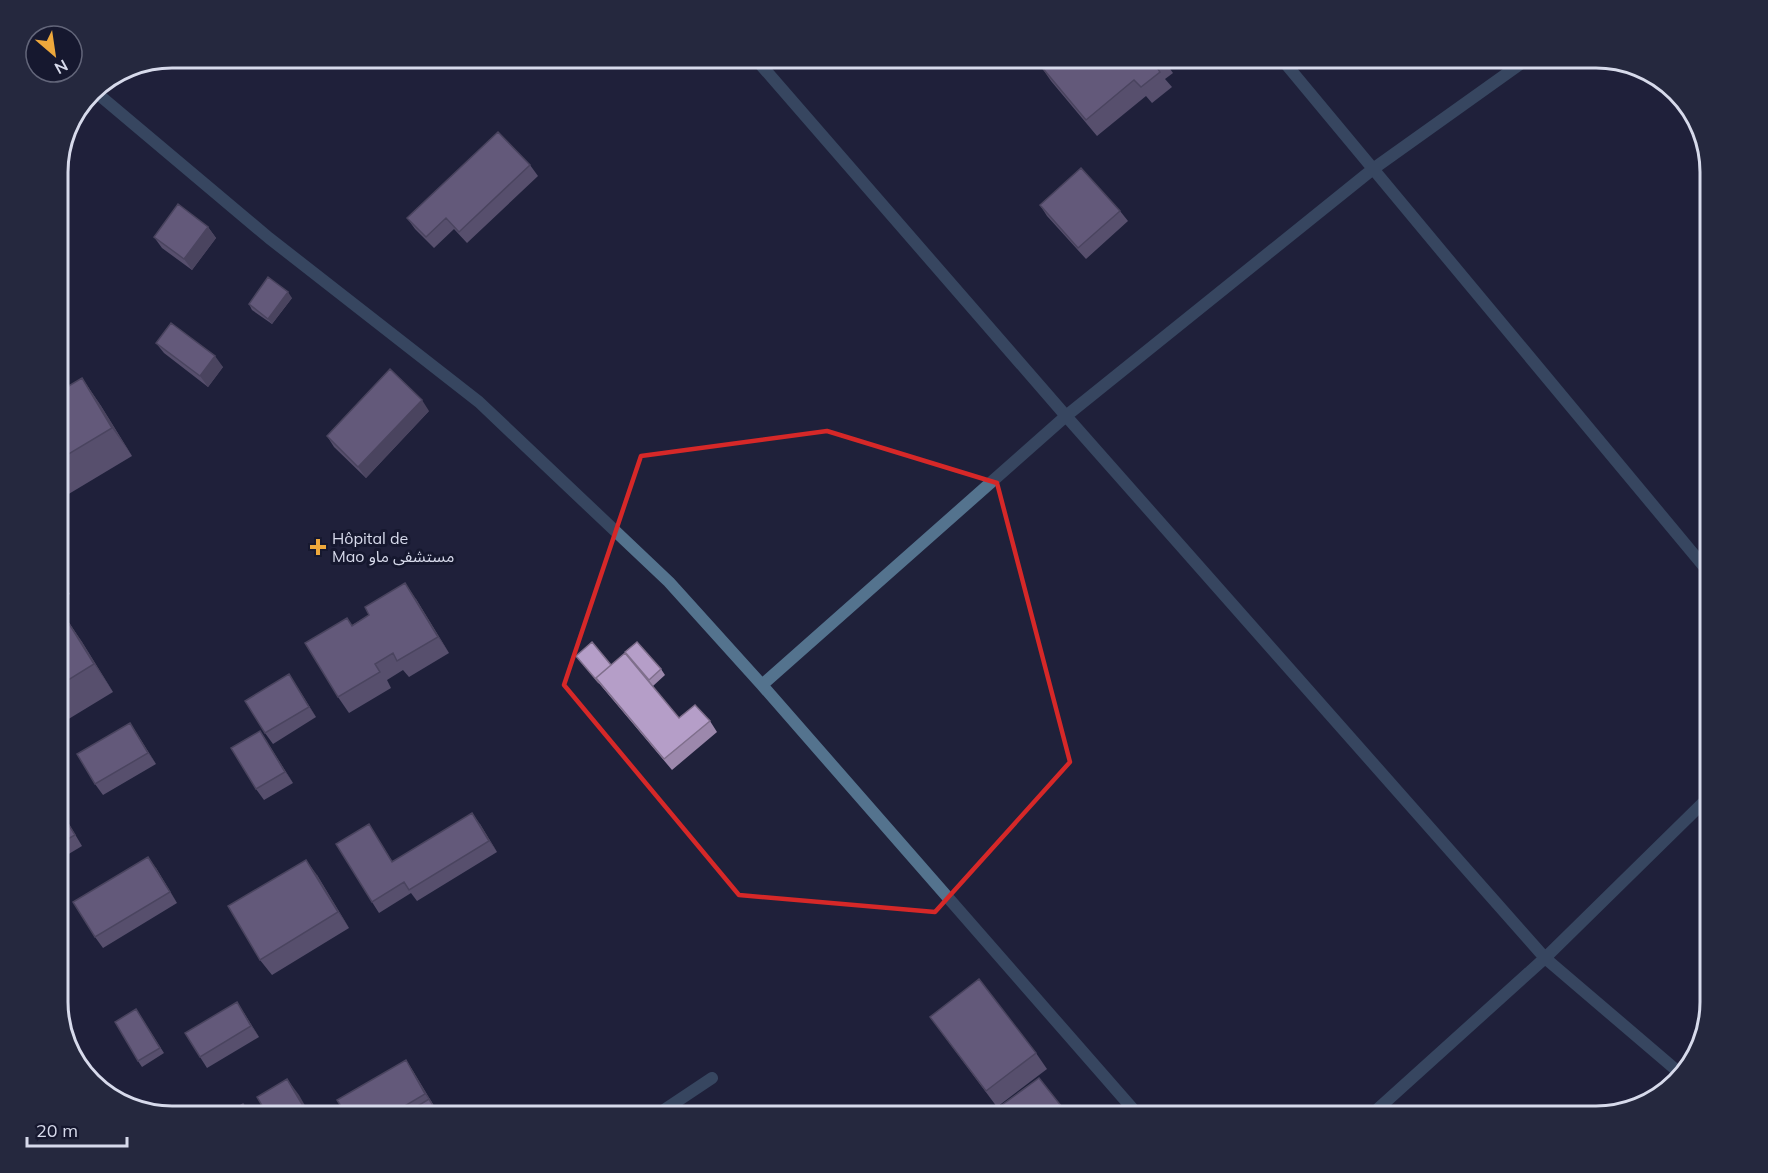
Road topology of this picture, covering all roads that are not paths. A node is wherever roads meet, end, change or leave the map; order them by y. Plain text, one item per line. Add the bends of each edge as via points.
1 (764, 68) edge
2 (1289, 68) edge
3 (1515, 68) edge
4 (100, 96) edge
5 (1373, 169) junction
6 (1066, 416) junction
7 (1700, 562) edge
8 (762, 685) junction
9 (1700, 806) edge
10 (1545, 958) junction
11 (1675, 1069) edge
12 (712, 1078) dead end
13 (670, 1106) edge
14 (1130, 1106) edge
15 (1381, 1106) edge

1 - 6 street
2 - 5 street
3 - 5 street
4 - 8 street via 269,238 479,402 669,582
5 - 6 street
5 - 7 street
6 - 8 street
6 - 10 street
8 - 14 street
9 - 10 street
10 - 11 street
10 - 15 street
12 - 13 street

